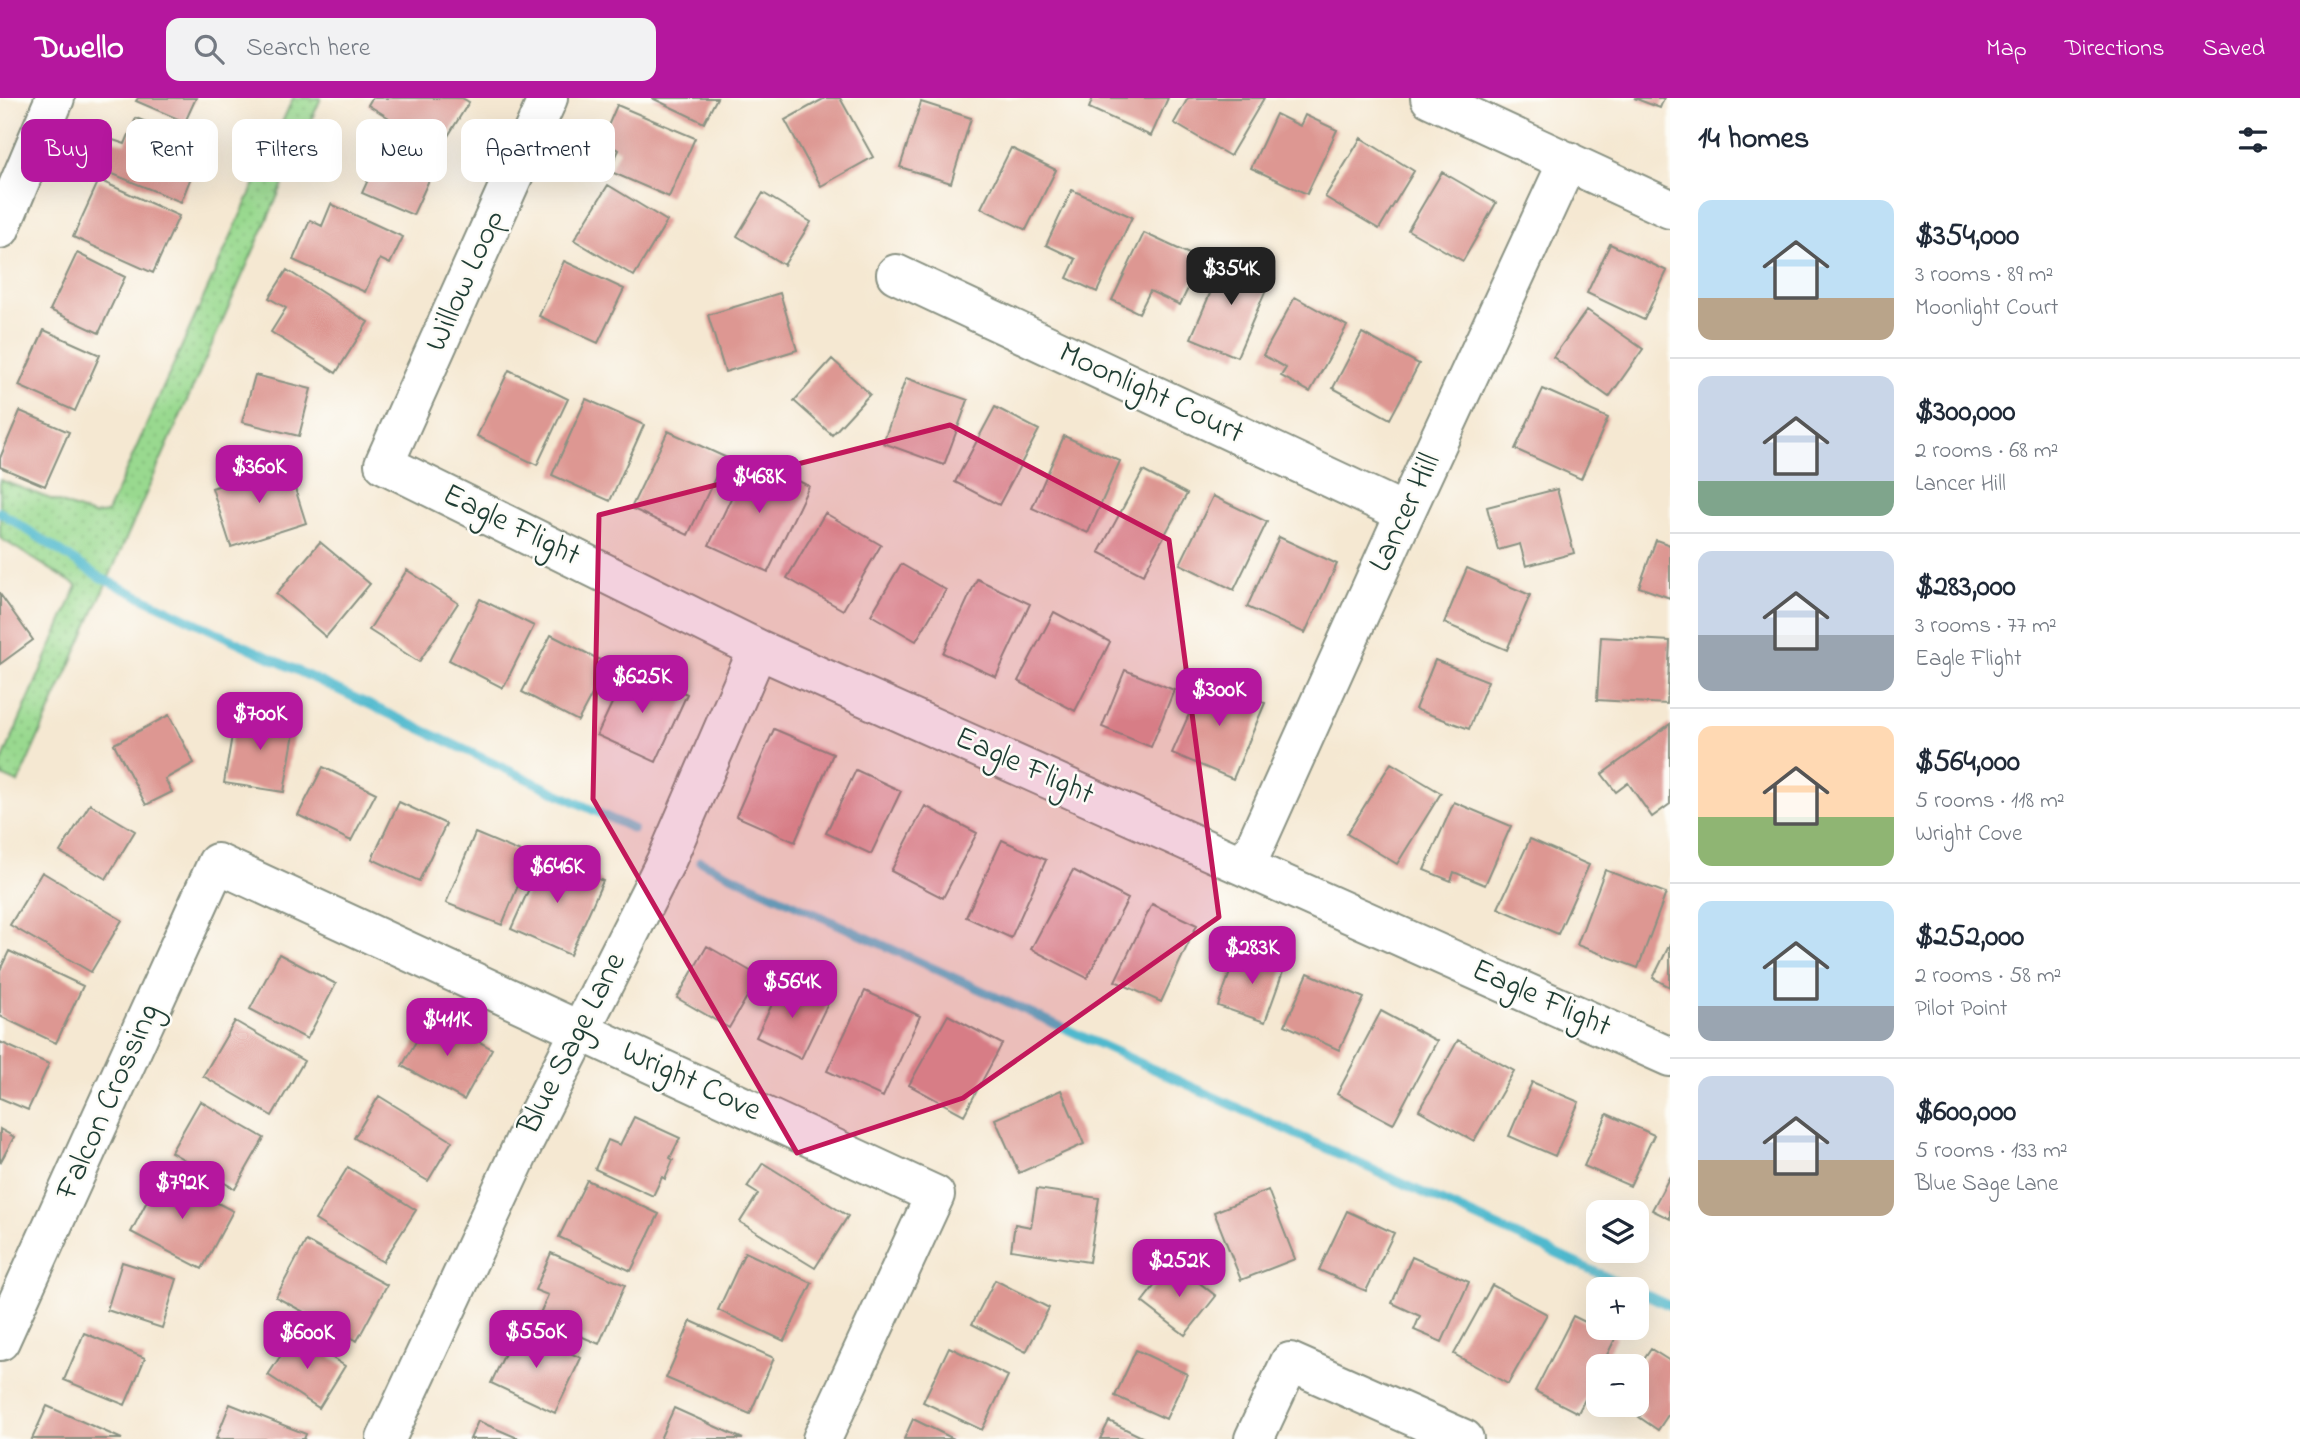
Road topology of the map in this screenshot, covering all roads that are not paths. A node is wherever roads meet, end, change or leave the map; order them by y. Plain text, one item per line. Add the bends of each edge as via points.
1 (55, 98) edge
2 (548, 98) edge
3 (1430, 98) edge
4 (1568, 162) junction
5 (1670, 209) edge
6 (0, 229) edge
7 (896, 274) dead end
8 (384, 464) joint
9 (1405, 513) junction
10 (758, 649) junction
11 (217, 863) joint
12 (1247, 866) junction
13 (581, 1031) junction
14 (1670, 1057) edge
15 (0, 1341) edge
16 (386, 1439) edge
17 (822, 1439) edge
18 (1254, 1439) edge
19 (1464, 1439) edge

1 - 6 street
2 - 8 street, Willow Loop
3 - 4 street
4 - 5 street
4 - 9 street, Lancer Hill
7 - 9 street, Moonlight Court
8 - 10 street, Eagle Flight
9 - 12 street, Lancer Hill
10 - 12 street, Eagle Flight
10 - 13 street, Blue Sage Lane via 667,859
11 - 13 street, Wright Cove
11 - 15 street, Falcon Crossing
12 - 14 street, Eagle Flight
13 - 16 street, Blue Sage Lane via 525,1140
13 - 17 street, Wright Cove via 936,1195
18 - 19 street via 1290,1362

